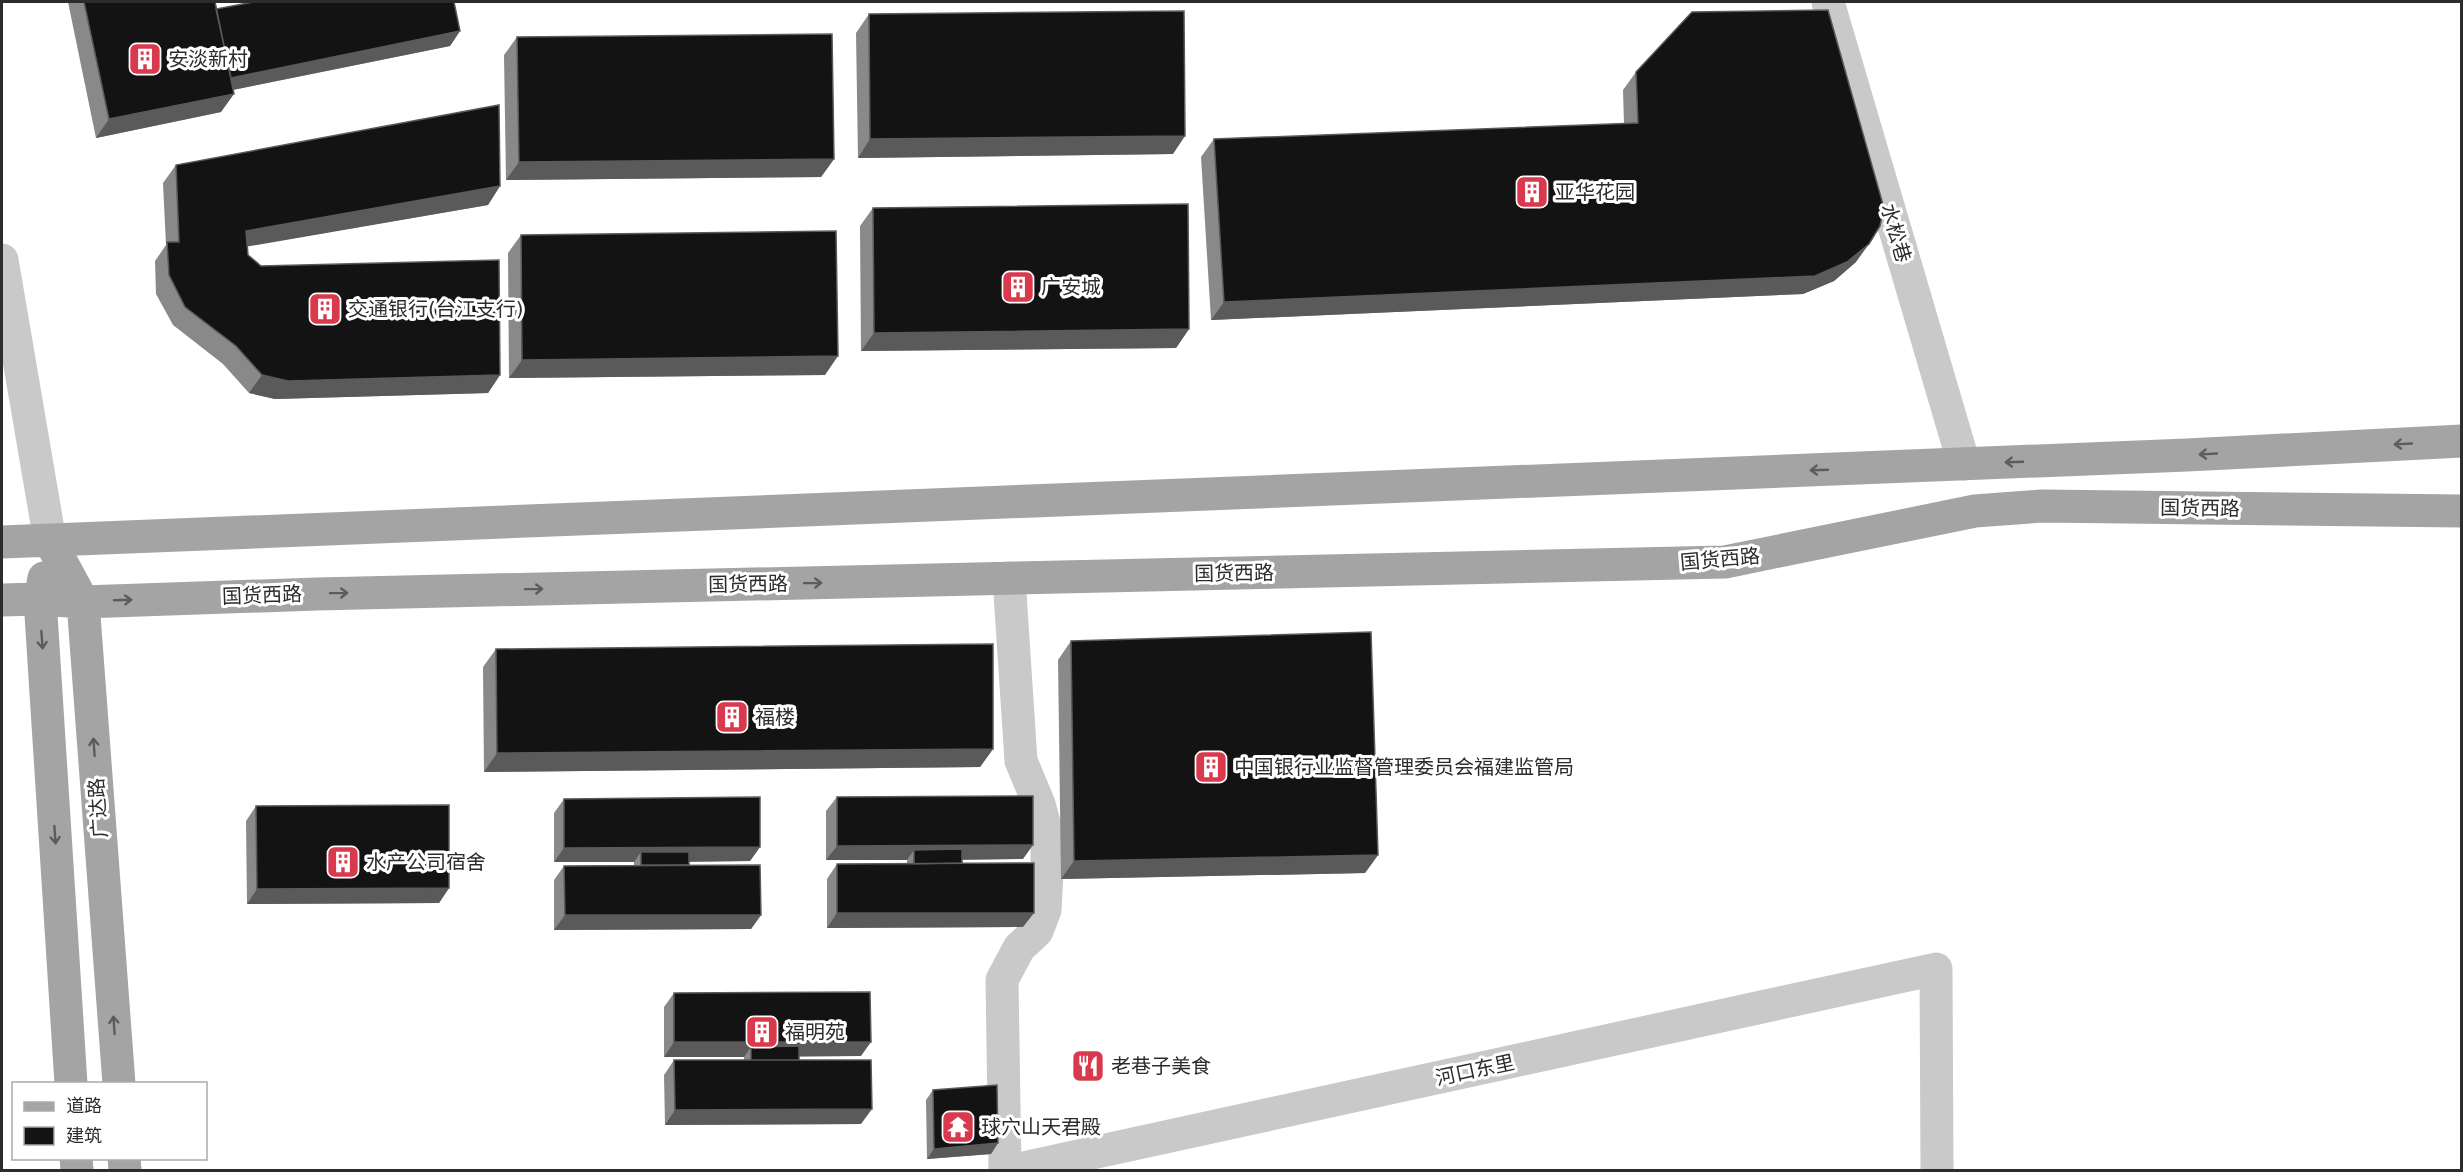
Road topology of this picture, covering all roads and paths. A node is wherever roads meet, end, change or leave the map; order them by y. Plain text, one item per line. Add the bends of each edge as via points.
1 (1828, 2) edge
2 (2, 260) edge
3 (2462, 441) edge
4 (1964, 464) junction
5 (2462, 511) edge
6 (50, 541) junction
7 (2, 542) edge
8 (1009, 578) junction
9 (40, 599) junction
10 (2, 600) edge
11 (83, 602) junction
12 (71, 1082) edge
13 (119, 1082) edge
14 (1005, 1170) edge
15 (1014, 1170) edge
16 (1937, 1170) edge

1 - 4 street, 水松巷
2 - 6 street, 广达路
3 -> 4 main road
4 -> 6 main road
5 - 8 main road, 国货西路 via 2042,507 1975,511 1725,562
6 - 7 main road
6 - 9 main road, 广达路
6 - 11 main road, 广达路
11 -> 8 main road, 国货西路
8 - 14 street via 1021,761 1047,834 1047,873 1045,910 1037,931 1019,948 1002,980
9 - 10 main road, 国货西路
9 - 11 main road, 国货西路
9 -> 12 main road, 广达路
13 -> 11 main road, 广达路
15 - 16 street, 河口东里 via 1936,969

